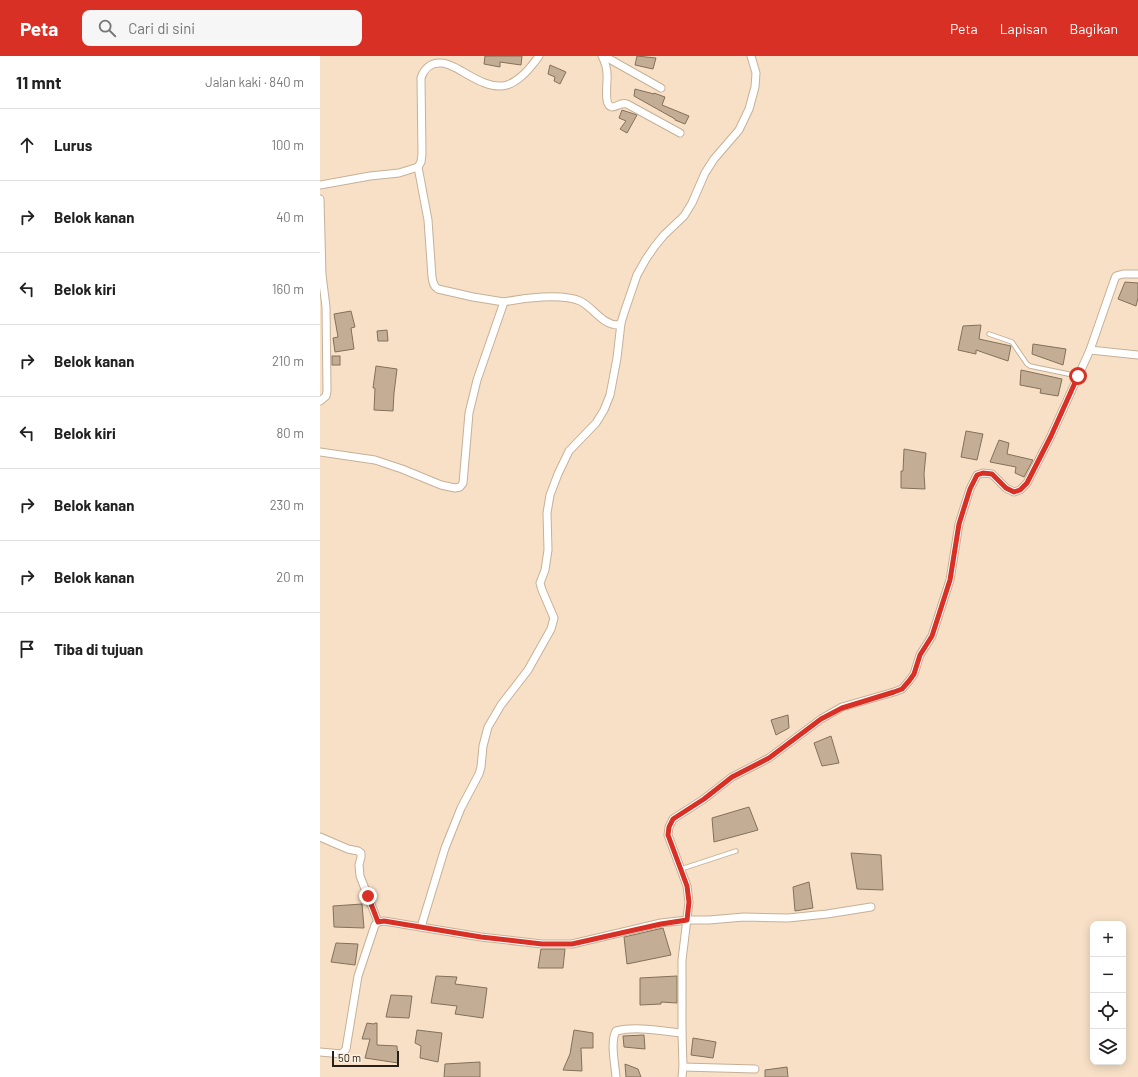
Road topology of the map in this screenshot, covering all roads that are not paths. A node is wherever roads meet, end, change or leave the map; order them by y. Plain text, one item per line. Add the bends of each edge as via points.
1 (539, 56) edge
2 (603, 56) edge
3 (751, 56) edge
4 (661, 88) dead end
5 (680, 133) dead end
6 (418, 166) junction
7 (320, 185) edge
8 (320, 199) edge
9 (1138, 274) edge
10 (504, 302) junction
11 (621, 323) junction
12 (989, 334) dead end
13 (1090, 350) junction
14 (1138, 355) edge
15 (1078, 376) junction
16 (320, 401) edge
17 (320, 452) edge
18 (320, 837) edge
19 (736, 851) dead end
20 (681, 869) junction
21 (870, 907) dead end
22 (687, 920) junction
23 (378, 922) junction
24 (421, 927) junction
25 (682, 1033) junction
26 (320, 1052) edge
27 (683, 1067) junction
28 (755, 1069) dead end
29 (616, 1077) edge
30 (682, 1077) edge

1 - 6 street via 525,72 507,85 477,80 441,63 424,70 421,78 422,154
2 - 4 street
2 - 5 street via 608,76 606,101 610,106 627,104
3 - 11 street via 756,73 755,87 749,109 739,130 705,173 684,216 664,235 646,259 637,275
6 - 7 street via 399,173
6 - 10 street via 428,220 433,284 438,289
8 - 16 street via 322,275 326,307 327,391 326,396
9 - 13 street via 1116,276
10 - 11 street via 522,298 570,299 580,301 605,320 616,325
10 - 17 street via 477,380 469,413 463,483 460,487 441,485 374,460
11 - 24 street via 610,395 604,410 596,423 569,451 550,495 547,513 548,550 540,583 554,618 551,629 528,670 488,727 479,774 461,808 445,848
12 - 15 lane via 1012,342 1030,366
13 - 14 street
13 - 15 street
15 - 20 street via 1051,436 1027,483 1020,490 1014,492 1006,488 992,474 977,475 959,524 950,580 932,636 920,655 909,681 902,689 842,708 821,719 769,758 732,777 673,819 668,835
18 - 23 street via 361,853 360,876
19 - 20 lane
20 - 22 street via 689,902
21 - 22 street via 788,918 744,916
22 - 24 street via 572,944 534,943
22 - 25 street via 682,960
23 - 24 street
23 - 26 street via 358,976 346,1049 342,1054
25 - 27 street
25 - 29 street via 622,1029 616,1031 613,1047
27 - 28 street
27 - 30 street

